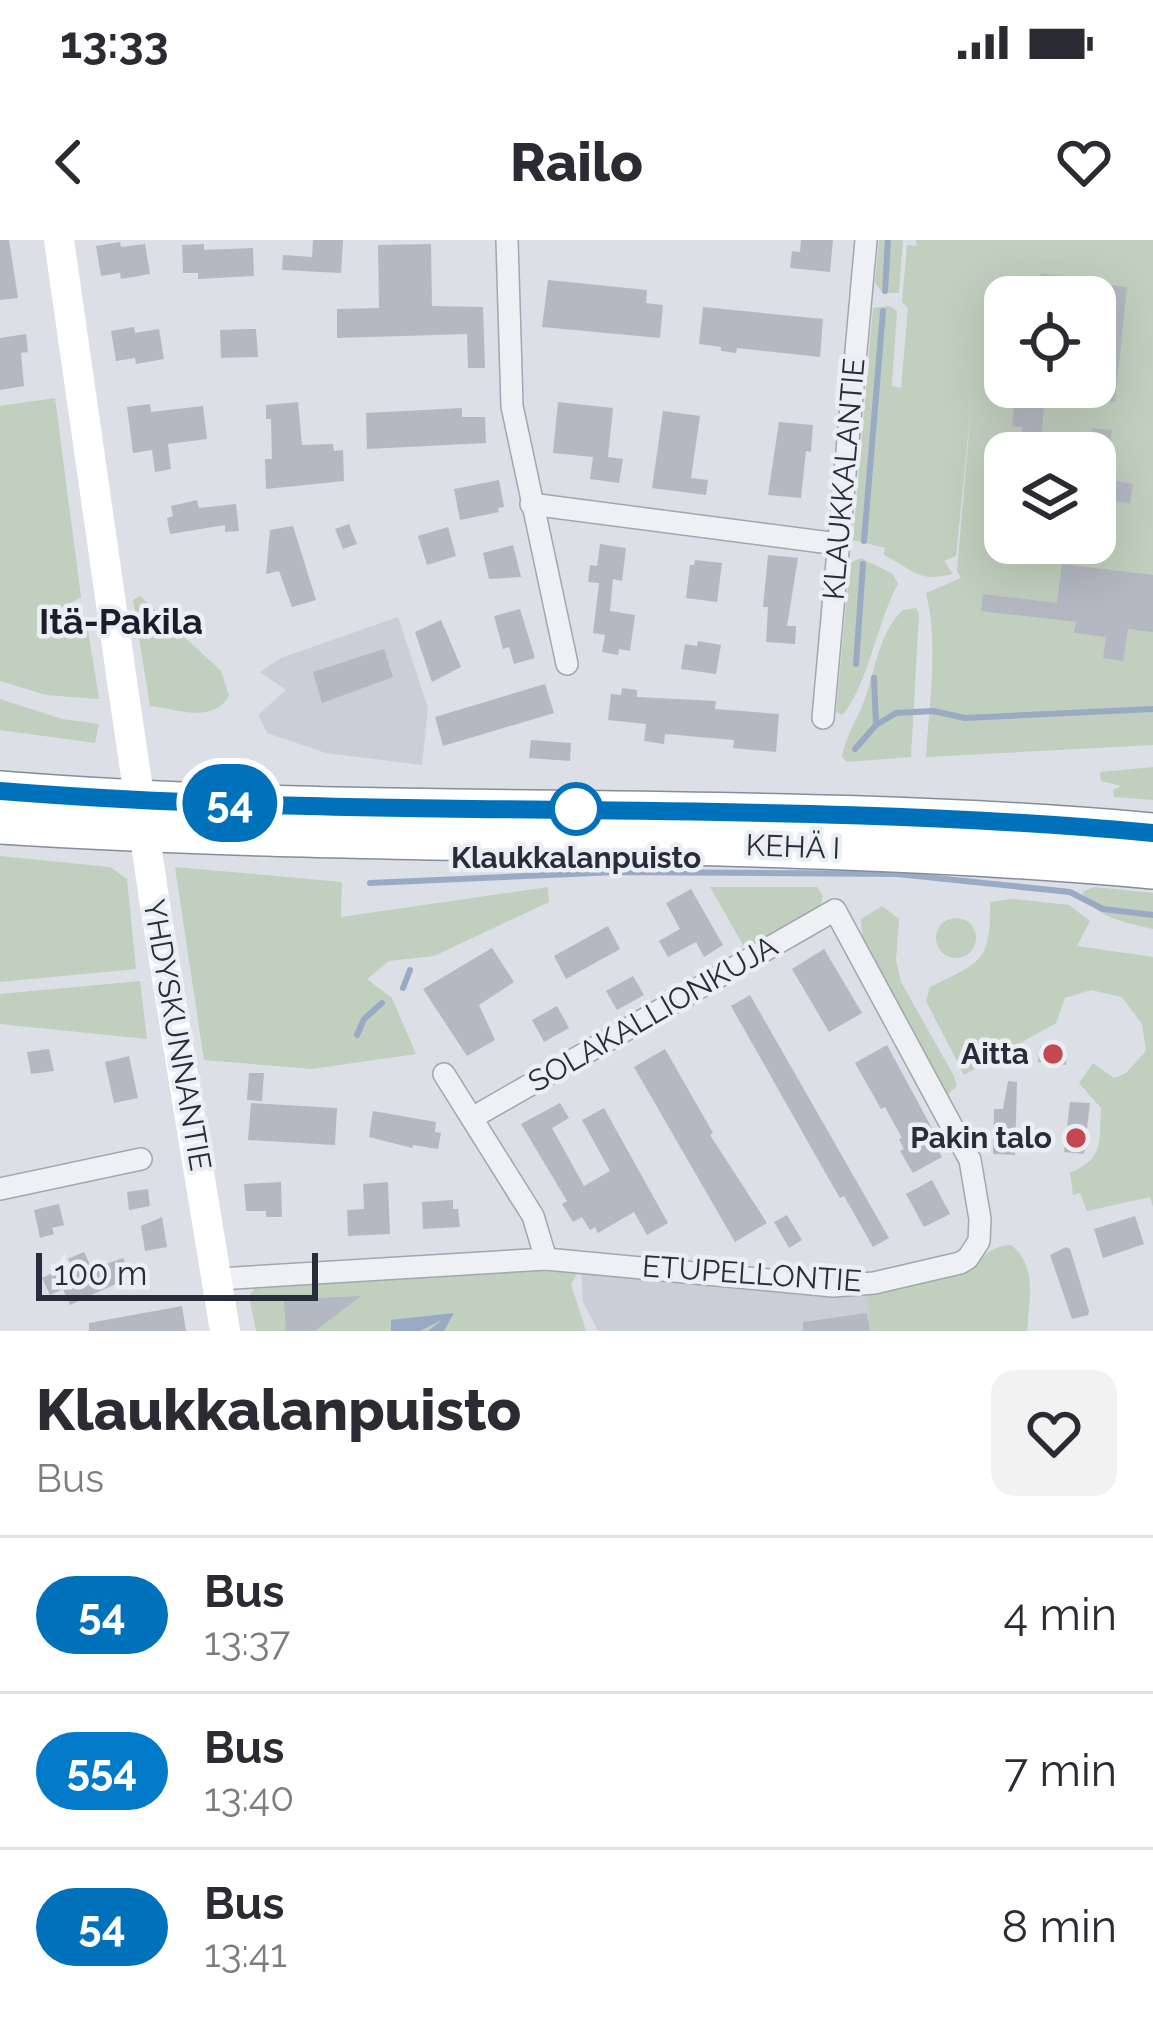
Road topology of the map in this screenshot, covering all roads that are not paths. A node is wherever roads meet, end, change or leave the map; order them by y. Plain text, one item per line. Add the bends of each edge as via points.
1 (59, 240) edge
2 (507, 240) edge
3 (866, 240) edge
4 (531, 504) junction
5 (838, 544) junction
6 (567, 664) dead end
7 (823, 718) dead end
8 (0, 791) edge
9 (0, 824) edge
10 (1153, 833) edge
11 (1153, 869) edge
12 (835, 910) joint
13 (445, 1074) dead end
14 (472, 1118) junction
15 (141, 1159) dead end
16 (0, 1189) edge
17 (546, 1258) junction
18 (218, 1279) junction
19 (225, 1331) edge

1 - 18 main road, YHDYSKUNNANTIE, bridge
2 - 4 street via 512,406
3 - 5 street, KLAUKKALANTIE
4 - 5 street
4 - 6 street
5 - 7 street, KLAUKKALANTIE
8 - 10 highway, KEHÄ I via 902,816
9 - 11 highway, KEHÄ I via 239,837 764,846
12 - 14 street, SOLAKALLIONKUJA
12 - 17 street, ETUPELLONTIE via 970,1160 980,1219 968,1258 912,1276 833,1286
13 - 14 street
14 - 17 street via 533,1216
15 - 16 street
17 - 18 street, ETUPELLONTIE
18 - 19 main road, YHDYSKUNNANTIE

